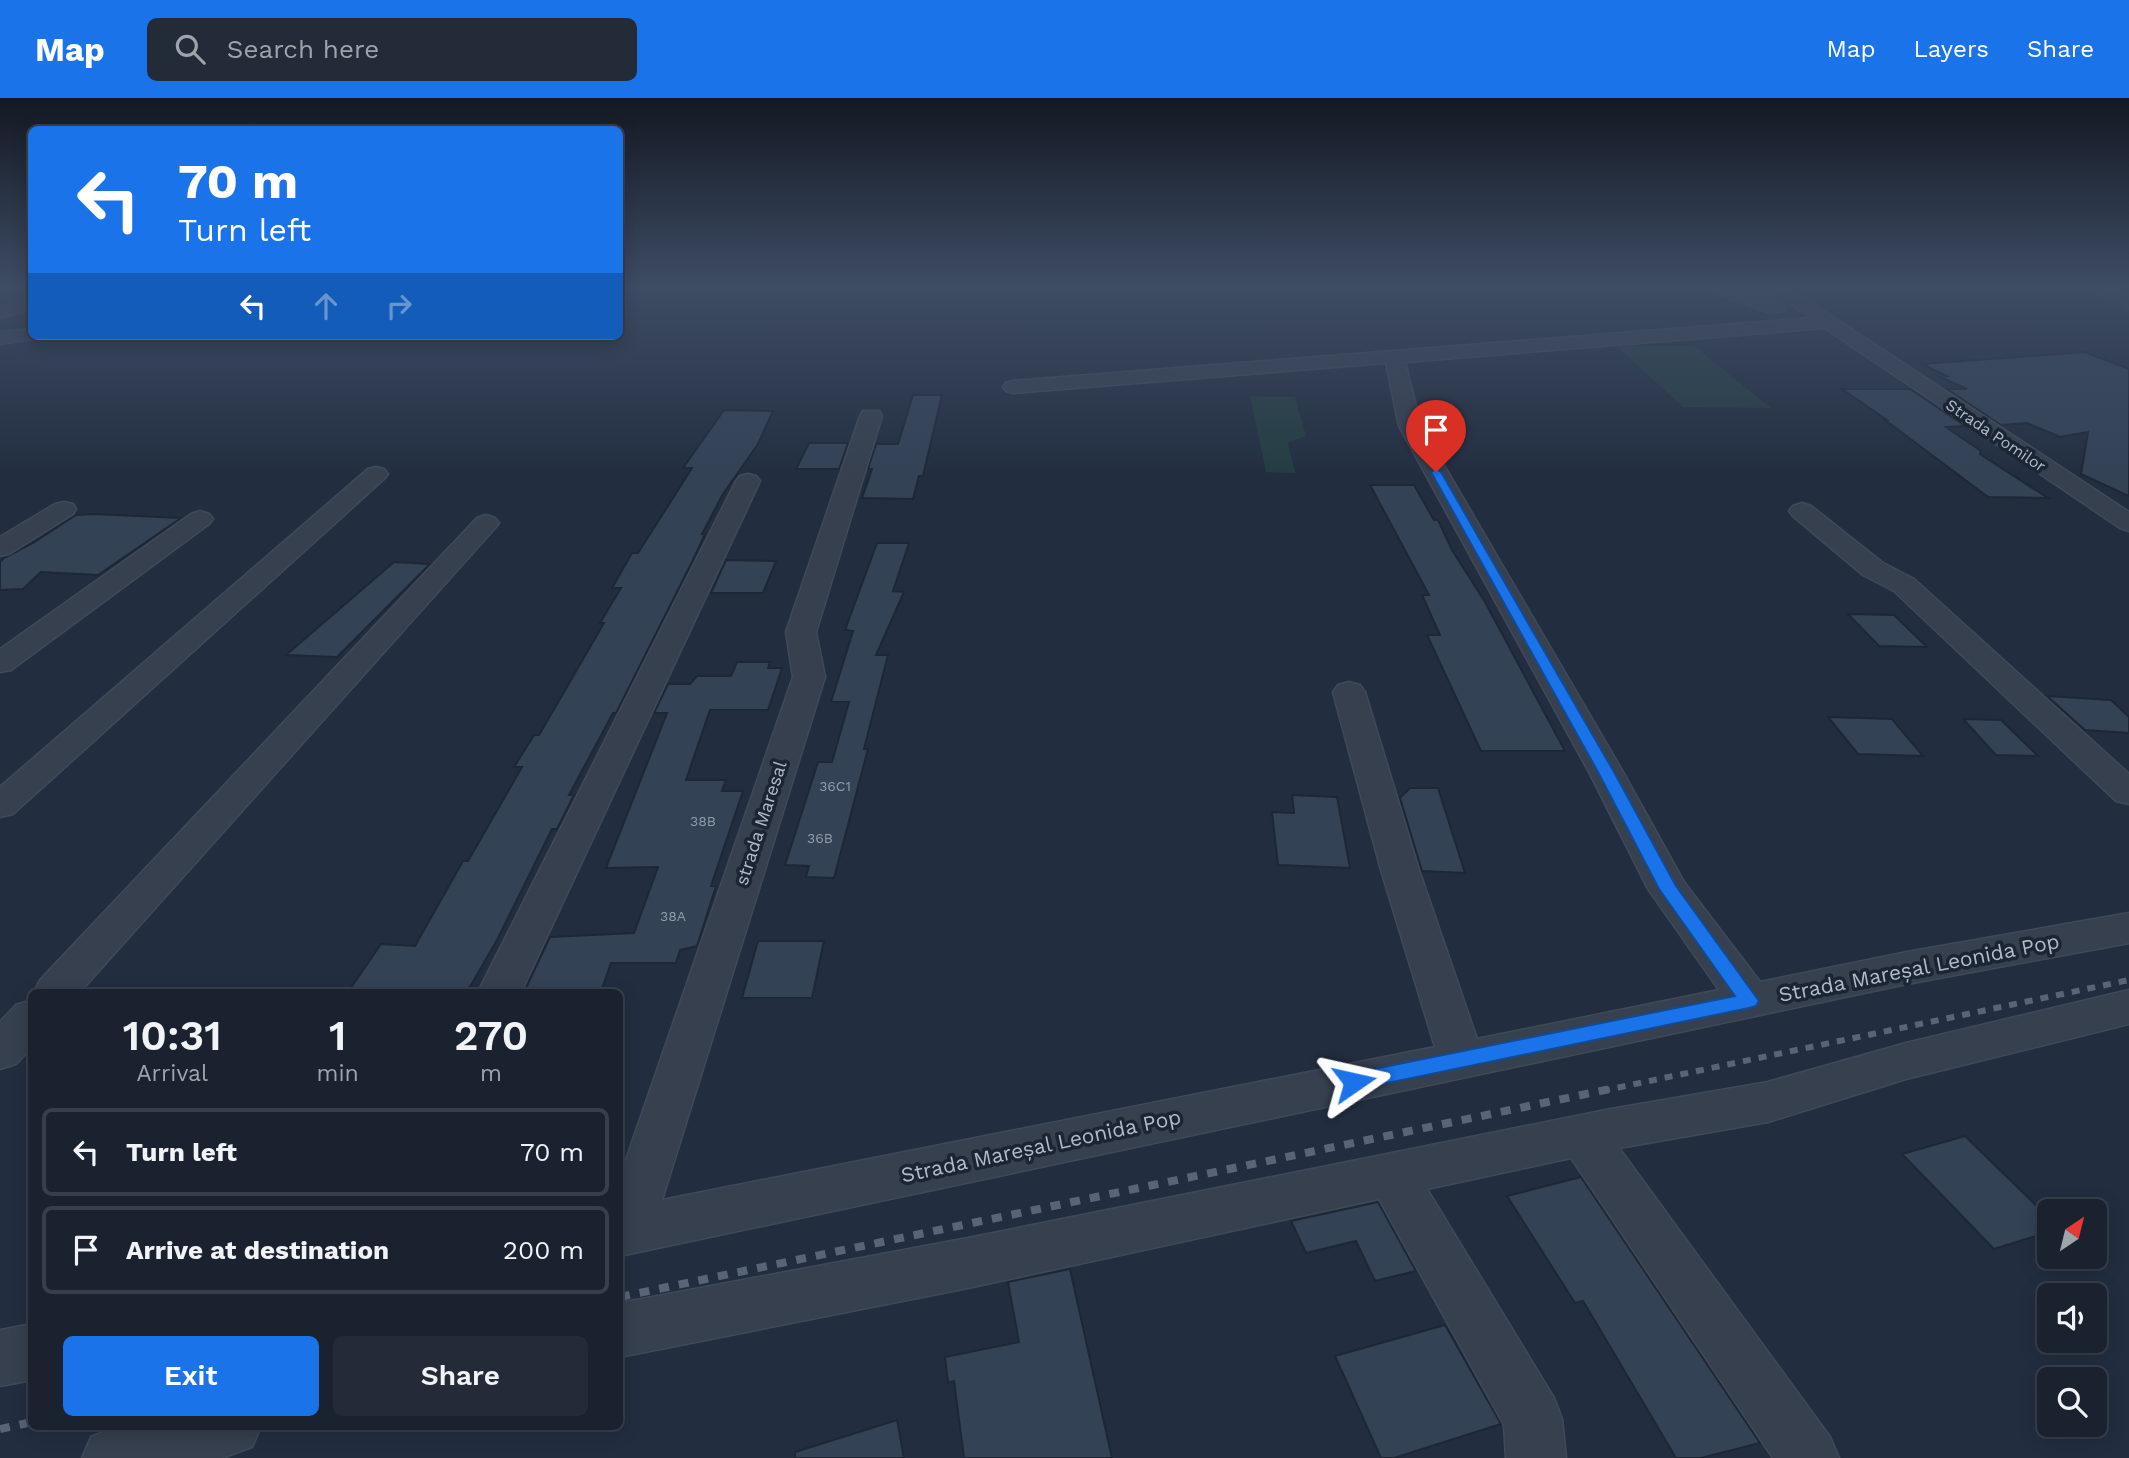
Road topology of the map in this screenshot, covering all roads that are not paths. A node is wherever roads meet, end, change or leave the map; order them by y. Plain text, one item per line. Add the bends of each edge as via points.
1 (1477, 349) edge
2 (1869, 349) edge
3 (1394, 356) junction
4 (1013, 387) dead end
5 (871, 416) dead end
6 (376, 474) dead end
7 (748, 481) dead end
8 (64, 509) dead end
9 (1802, 511) dead end
10 (200, 519) dead end
11 (486, 523) dead end
12 (2129, 523) edge
13 (0, 548) edge
14 (0, 663) edge
15 (1349, 692) dead end
16 (2129, 793) edge
17 (0, 806) edge
18 (2129, 928) edge
19 (58, 989) edge
20 (500, 989) edge
21 (1749, 1001) junction
22 (2129, 1007) edge
23 (28, 1021) edge
24 (0, 1051) edge
25 (1462, 1060) junction
26 (1582, 1135) junction
27 (1391, 1174) junction
28 (623, 1231) edge
29 (623, 1328) edge
30 (28, 1353) edge
31 (0, 1358) edge
32 (216, 1430) edge
33 (112, 1458) edge
34 (1536, 1458) edge
35 (1809, 1458) edge

1 - 3 street
2 - 12 street, Strada Pomilor
3 - 4 street
3 - 21 street via 1410,426 1668,889
5 - 28 street, strada Maresal via 801,632 810,661 809,677
6 - 17 street
7 - 20 street
8 - 13 street
9 - 16 street via 1873,569 1904,585
10 - 14 street
11 - 19 street
15 - 25 street
18 - 21 street, Strada Mareșal Leonida Pop
21 - 25 street, Strada Mareșal Leonida Pop
22 - 26 street via 1906,1061 1768,1102
23 - 24 street
25 - 28 street, Strada Mareșal Leonida Pop
26 - 27 street
26 - 35 street
27 - 29 street via 968,1263
27 - 34 street via 1533,1419
30 - 31 street
32 - 33 street

